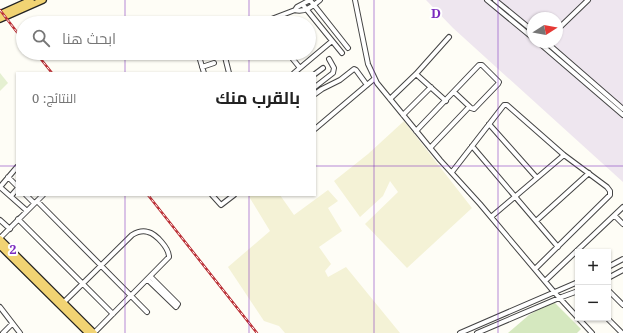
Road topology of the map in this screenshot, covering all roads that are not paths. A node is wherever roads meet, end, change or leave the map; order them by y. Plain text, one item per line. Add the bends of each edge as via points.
1 (31, 0) edge
2 (43, 0) edge
3 (320, 0) edge
4 (355, 0) edge
5 (487, 0) edge
6 (495, 0) edge
7 (588, 0) edge
8 (307, 1) edge
9 (314, 4) junction
10 (307, 9) junction
11 (295, 10) junction
12 (0, 14) edge
13 (280, 16) edge
14 (312, 16) edge
15 (0, 19) edge
16 (316, 21) edge
17 (563, 24) edge
18 (527, 26) edge
19 (527, 33) edge
20 (449, 37) dead end
21 (332, 41) junction
22 (348, 48) dead end
23 (550, 48) edge
24 (551, 48) edge
25 (342, 53) dead end
26 (316, 54) edge
27 (329, 59) dead end
28 (201, 60) edge
29 (226, 60) edge
30 (294, 60) edge
31 (309, 60) edge
32 (214, 63) dead end
33 (202, 67) junction
34 (300, 68) junction
35 (323, 68) dead end
36 (204, 72) edge
37 (229, 72) edge
38 (295, 72) edge
39 (316, 73) edge
40 (416, 74) junction
41 (374, 79) junction
42 (367, 85) junction
43 (316, 86) edge
44 (431, 87) junction
45 (454, 92) junction
46 (316, 93) edge
47 (390, 99) junction
48 (446, 101) junction
49 (469, 107) junction
50 (623, 109) edge
51 (403, 115) junction
52 (623, 115) edge
53 (489, 124) junction
54 (316, 128) edge
55 (416, 131) junction
56 (472, 146) junction
57 (430, 148) junction
58 (564, 155) junction
59 (16, 168) edge
60 (452, 172) junction
61 (588, 173) junction
62 (8, 177) junction
63 (537, 178) junction
64 (0, 187) edge
65 (16, 187) edge
66 (16, 189) edge
67 (11, 196) junction
68 (27, 196) edge
69 (42, 196) edge
70 (213, 196) edge
71 (233, 196) edge
72 (516, 197) junction
73 (35, 202) junction
74 (623, 207) edge
75 (26, 210) junction
76 (615, 216) junction
77 (491, 217) junction
78 (18, 219) junction
79 (0, 220) edge
80 (536, 221) junction
81 (623, 224) edge
82 (10, 229) junction
83 (0, 238) edge
84 (0, 246) edge
85 (558, 247) junction
86 (581, 249) edge
87 (575, 255) edge
88 (623, 258) edge
89 (101, 265) junction
90 (611, 265) edge
91 (535, 269) junction
92 (623, 270) edge
93 (611, 276) edge
94 (150, 278) junction
95 (545, 282) junction
96 (575, 283) edge
97 (82, 284) junction
98 (554, 292) junction
99 (575, 292) edge
100 (611, 293) edge
101 (165, 294) dead end
102 (131, 296) junction
103 (559, 298) junction
104 (63, 303) junction
105 (623, 305) edge
106 (0, 307) edge
107 (147, 312) dead end
108 (113, 314) junction
109 (575, 315) edge
110 (581, 321) edge
111 (610, 321) edge
112 (12, 324) junction
113 (4, 333) edge
114 (19, 333) edge
115 (88, 333) edge
116 (94, 333) edge
117 (460, 333) edge
118 (477, 333) edge
119 (592, 333) edge
120 (622, 333) edge

1 - 12 main road
2 - 15 main road
3 - 9 street
4 - 41 street via 366,59
5 - 19 street
6 - 18 street
7 - 17 street
8 - 9 street
8 - 10 street
8 - 11 street
9 - 10 street
9 - 22 street
10 - 11 street via 299,12
10 - 14 street
11 - 13 street
16 - 21 street
20 - 40 street
21 - 25 street
21 - 26 street
23 - 52 street
24 - 50 street
27 - 43 street via 334,68 333,73
28 - 33 street
29 - 37 street
30 - 34 street
31 - 34 street
32 - 33 street
33 - 36 street
34 - 38 street
35 - 39 street
40 - 44 street
40 - 47 street
41 - 42 street
41 - 47 street
42 - 46 street via 354,69
42 - 54 street
44 - 48 street
44 - 51 street
45 - 48 street
45 - 49 street
45 - 49 street via 478,66 482,65 498,81 475,109
47 - 51 street
48 - 55 street
49 - 57 street
51 - 55 street
53 - 56 street
53 - 58 street via 504,105 507,105
53 - 63 street
55 - 57 street
56 - 60 street
56 - 72 street
57 - 60 street
58 - 61 street
58 - 63 street
59 - 62 street
60 - 77 street
61 - 80 street
61 - 85 street via 607,187 610,195
62 - 64 street
62 - 65 street
63 - 72 street
64 - 67 street
66 - 67 street
67 - 75 street
68 - 73 street
69 - 73 street
70 - 71 street via 220,205
72 - 77 street
72 - 80 street
73 - 75 street
73 - 89 street
74 - 76 street
75 - 78 street
76 - 81 street
76 - 86 street
77 - 91 street
78 - 82 street
78 - 97 street
79 - 82 street
80 - 85 street
82 - 83 street
83 - 104 main road
84 - 115 main road
85 - 91 street
87 - 95 street
88 - 90 street
89 - 94 street via 132,235 146,231 154,235 169,254 167,260
89 - 97 street
89 - 102 street
91 - 95 street
92 - 93 street
94 - 101 street
94 - 102 street
95 - 98 street
96 - 98 street
97 - 104 street
97 - 108 street
98 - 103 street
98 - 117 street
99 - 103 street
100 - 105 street
102 - 107 street
102 - 108 street
103 - 109 street
103 - 118 street
104 - 116 main road
106 - 112 street
108 - 116 street
110 - 119 street
111 - 120 street
112 - 113 street
112 - 114 street

